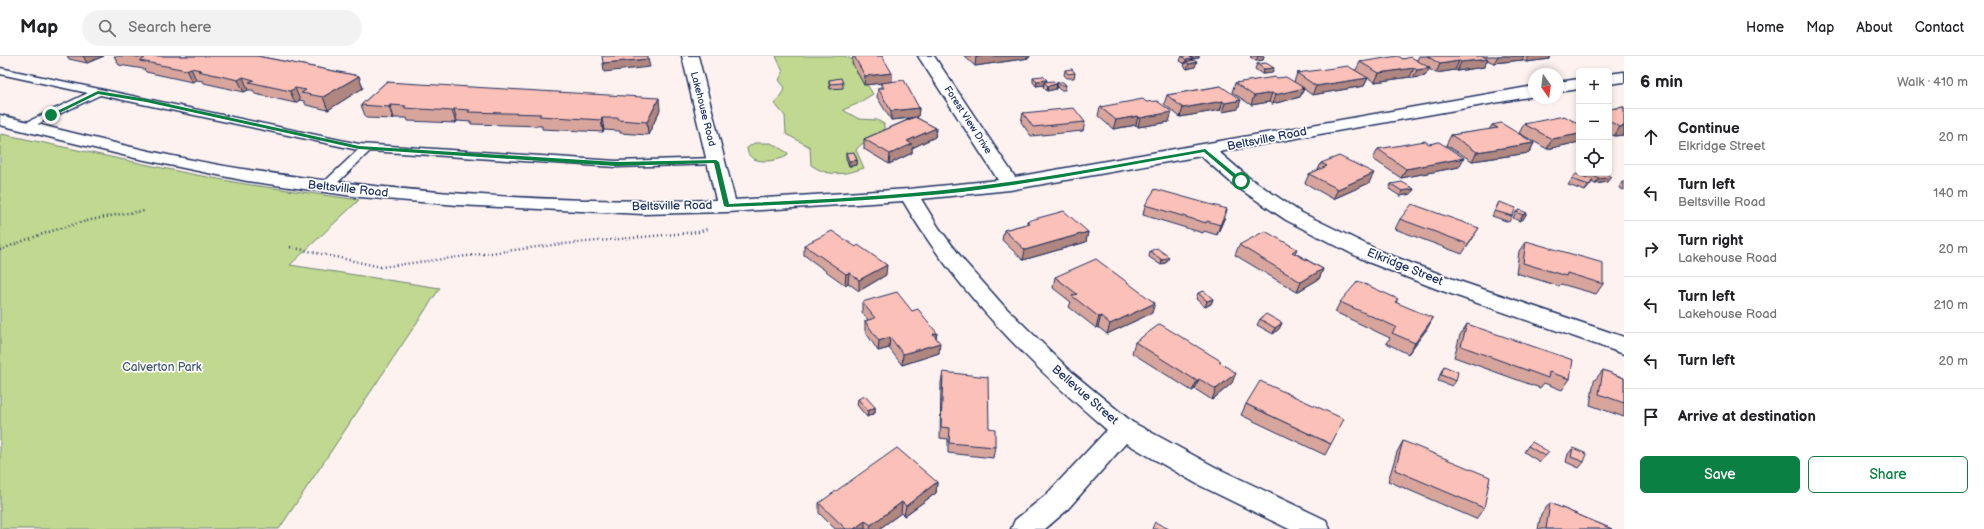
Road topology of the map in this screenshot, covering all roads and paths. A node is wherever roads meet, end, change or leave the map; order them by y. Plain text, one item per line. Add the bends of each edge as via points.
1 (690, 56) edge
2 (926, 56) edge
3 (0, 71) edge
4 (1624, 77) edge
5 (1612, 79) edge
6 (1576, 84) edge
7 (1564, 86) edge
8 (98, 92) junction
9 (1528, 92) edge
10 (0, 120) edge
11 (27, 126) junction
12 (367, 148) junction
13 (1205, 150) junction
14 (716, 162) junction
15 (1010, 184) junction
16 (326, 187) junction
17 (909, 195) junction
18 (727, 206) junction
19 (145, 211) dead end
20 (711, 228) dead end
21 (290, 247) dead end
22 (0, 250) edge
23 (1624, 346) edge
24 (1123, 429) junction
25 (1025, 529) edge
26 (1316, 529) edge

1 - 14 street, Lakehouse Road
2 - 15 street, Forest View Drive
3 - 8 lane, Lakehouse Road
4 - 5 street
6 - 7 street
8 - 11 lane
8 - 12 lane, Lakehouse Road
9 - 13 street, Beltsville Road
10 - 11 street, Beltsville Road
11 - 16 street, Beltsville Road via 192,165
12 - 14 lane, Lakehouse Road via 616,164
12 - 16 lane
13 - 15 street, Beltsville Road
13 - 23 street, Elkridge Street via 1241,181 1293,216 1375,257
14 - 18 street, Lakehouse Road
15 - 17 street, Beltsville Road
16 - 18 street, Beltsville Road via 458,199 554,204 643,208
17 - 18 street, Beltsville Road
17 - 24 street, Bellevue Street via 947,254 995,310 1066,381
19 - 22 path via 86,219
20 - 21 path via 698,232 553,245 381,267
24 - 25 street via 1056,503
24 - 26 street, Bellevue Street via 1207,476

